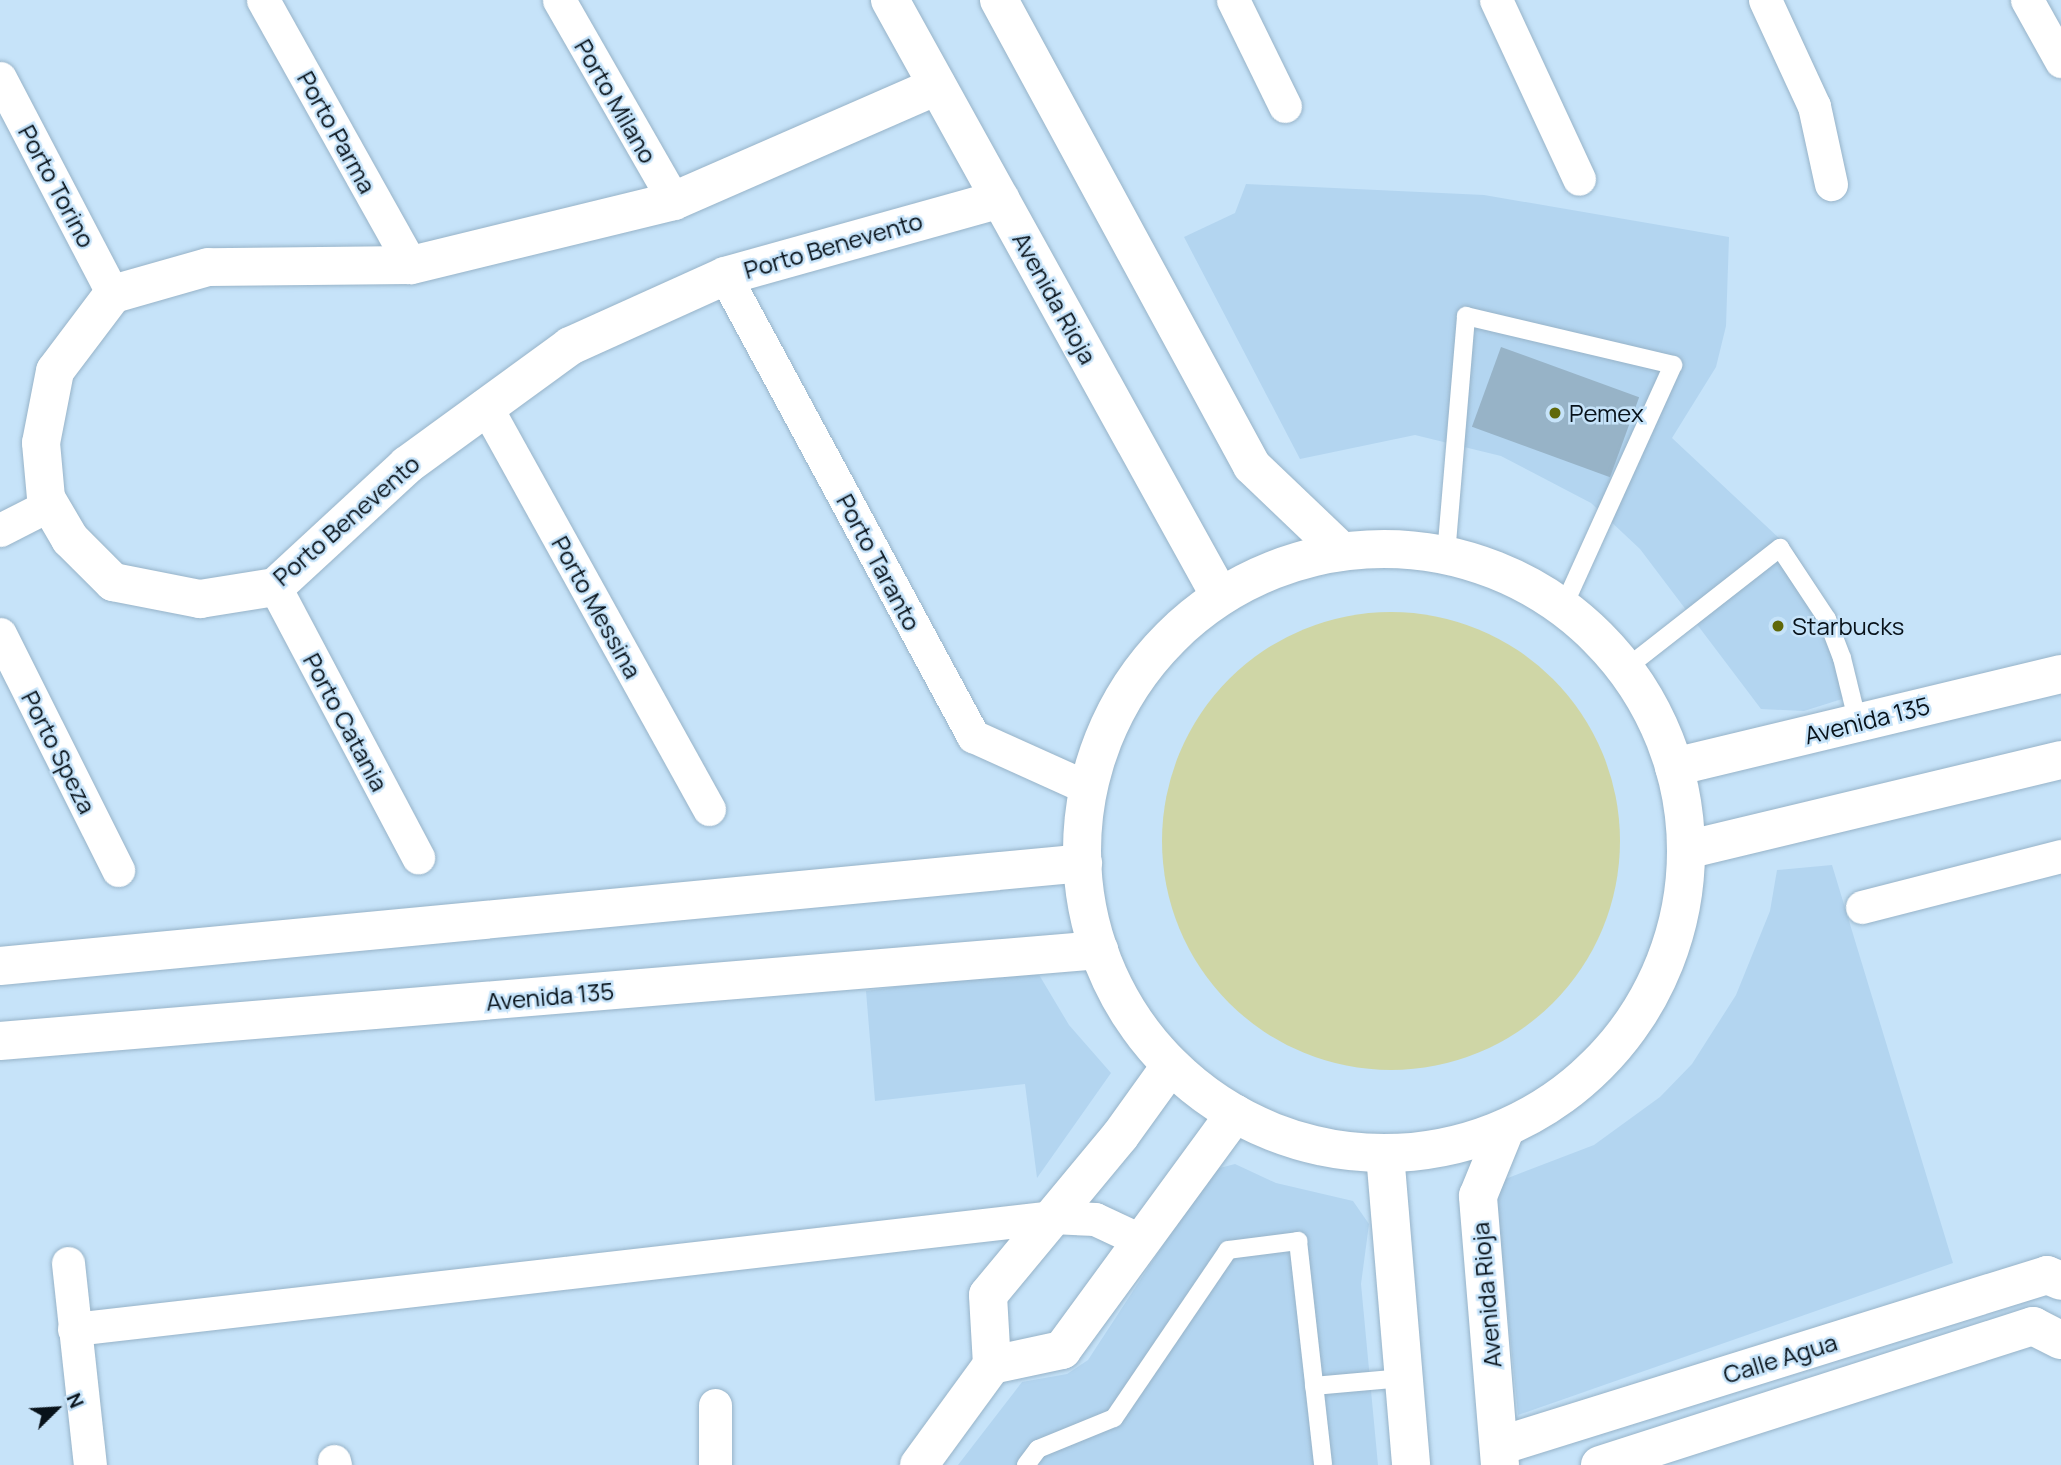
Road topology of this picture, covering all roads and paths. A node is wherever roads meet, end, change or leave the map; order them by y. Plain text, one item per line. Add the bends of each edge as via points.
1 (263, 0) edge
2 (559, 0) edge
3 (890, 0) edge
4 (999, 0) edge
5 (1233, 0) edge
6 (1496, 0) edge
7 (1765, 0) edge
8 (2027, 0) edge
9 (2061, 61) edge
10 (0, 78) edge
11 (937, 86) junction
12 (1285, 106) dead end
13 (1579, 179) dead end
14 (1831, 184) dead end
15 (1000, 199) junction
16 (674, 201) junction
17 (411, 265) junction
18 (725, 276) junction
19 (113, 294) junction
20 (485, 405) junction
21 (51, 504) junction
22 (0, 530) edge
23 (1341, 551) junction
24 (1446, 555) junction
25 (275, 587) junction
26 (1220, 596) junction
27 (1563, 608) junction
28 (0, 634) edge
29 (1625, 669) junction
30 (2061, 674) edge
31 (1858, 723) junction
32 (2061, 760) edge
33 (1674, 767) junction
34 (1088, 788) junction
35 (709, 809) dead end
36 (1686, 850) junction
37 (2061, 856) edge
38 (418, 857) dead end
39 (1083, 863) junction
40 (118, 870) dead end
41 (1862, 907) dead end
42 (1099, 950) junction
43 (0, 966) edge
44 (0, 1041) edge
45 (1171, 1065) junction
46 (1235, 1114) junction
47 (1505, 1130) junction
48 (1385, 1154) junction
49 (1052, 1217) junction
50 (1142, 1241) junction
51 (68, 1263) dead end
52 (2061, 1281) edge
53 (74, 1329) junction
54 (2061, 1340) edge
55 (992, 1365) junction
56 (1403, 1377) junction
57 (1314, 1386) junction
58 (715, 1405) dead end
59 (1499, 1455) edge
60 (90, 1465) edge
61 (715, 1465) edge
62 (919, 1465) edge
63 (1026, 1465) edge
64 (1323, 1465) edge
65 (1411, 1465) edge
66 (1600, 1465) edge

1 - 17 street, Porto Parma
2 - 16 street, Porto Milano
3 - 11 main road, Avenida Rioja
4 - 23 main road via 1252,466
5 - 12 street
6 - 13 street
7 - 14 street via 1814,106
8 - 9 street
10 - 19 street, Porto Torino
11 - 15 main road, Avenida Rioja
11 - 16 main road
15 - 18 main road, Porto Benevento
15 - 26 main road, Avenida Rioja
16 - 17 main road
17 - 19 main road via 208,267
18 - 20 main road, Porto Benevento via 570,346
18 - 34 street, Porto Taranto via 974,736
19 - 21 main road, Porto Benevento via 55,372 41,443 46,498
20 - 25 main road, Porto Benevento via 407,465
20 - 35 street, Porto Messina
21 - 22 street
21 - 25 main road, Porto Benevento via 70,539 113,582 200,599
23 - 24 main road via 1411,549
23 - 26 main road via 1278,567
24 - 27 main road via 1507,576
24 - 27 lane via 1466,316 1673,365
25 - 38 street, Porto Catania
26 - 34 main road via 1182,625 1135,679 1111,720
27 - 29 main road
28 - 40 street, Porto Speza
29 - 31 lane via 1780,548 1827,619 1842,657
29 - 33 main road via 1656,721
30 - 31 main road, Avenida 135
31 - 33 main road, Avenida 135
32 - 36 main road
33 - 36 main road
34 - 39 main road
36 - 47 main road via 1682,900 1670,949 1637,1017 1589,1074 1549,1106
37 - 41 street
39 - 42 main road
39 - 43 main road
42 - 44 main road, Avenida 135
42 - 45 main road via 1136,1023
45 - 46 main road
45 - 49 main road via 1120,1136
46 - 48 main road via 1307,1144
46 - 50 main road
47 - 48 main road via 1446,1148
47 - 59 main road, Avenida Rioja via 1478,1196
48 - 56 main road
49 - 50 street via 1096,1219
49 - 53 street
49 - 55 main road via 988,1296
50 - 55 main road via 1062,1350
51 - 53 street
52 - 59 main road, Calle Agua via 2047,1275
53 - 60 street
54 - 66 main road, Calle Agua via 2033,1326
55 - 62 main road
56 - 57 lane
56 - 65 main road
57 - 63 lane via 1298,1241 1228,1250 1114,1418 1038,1449
57 - 64 lane
58 - 61 street

